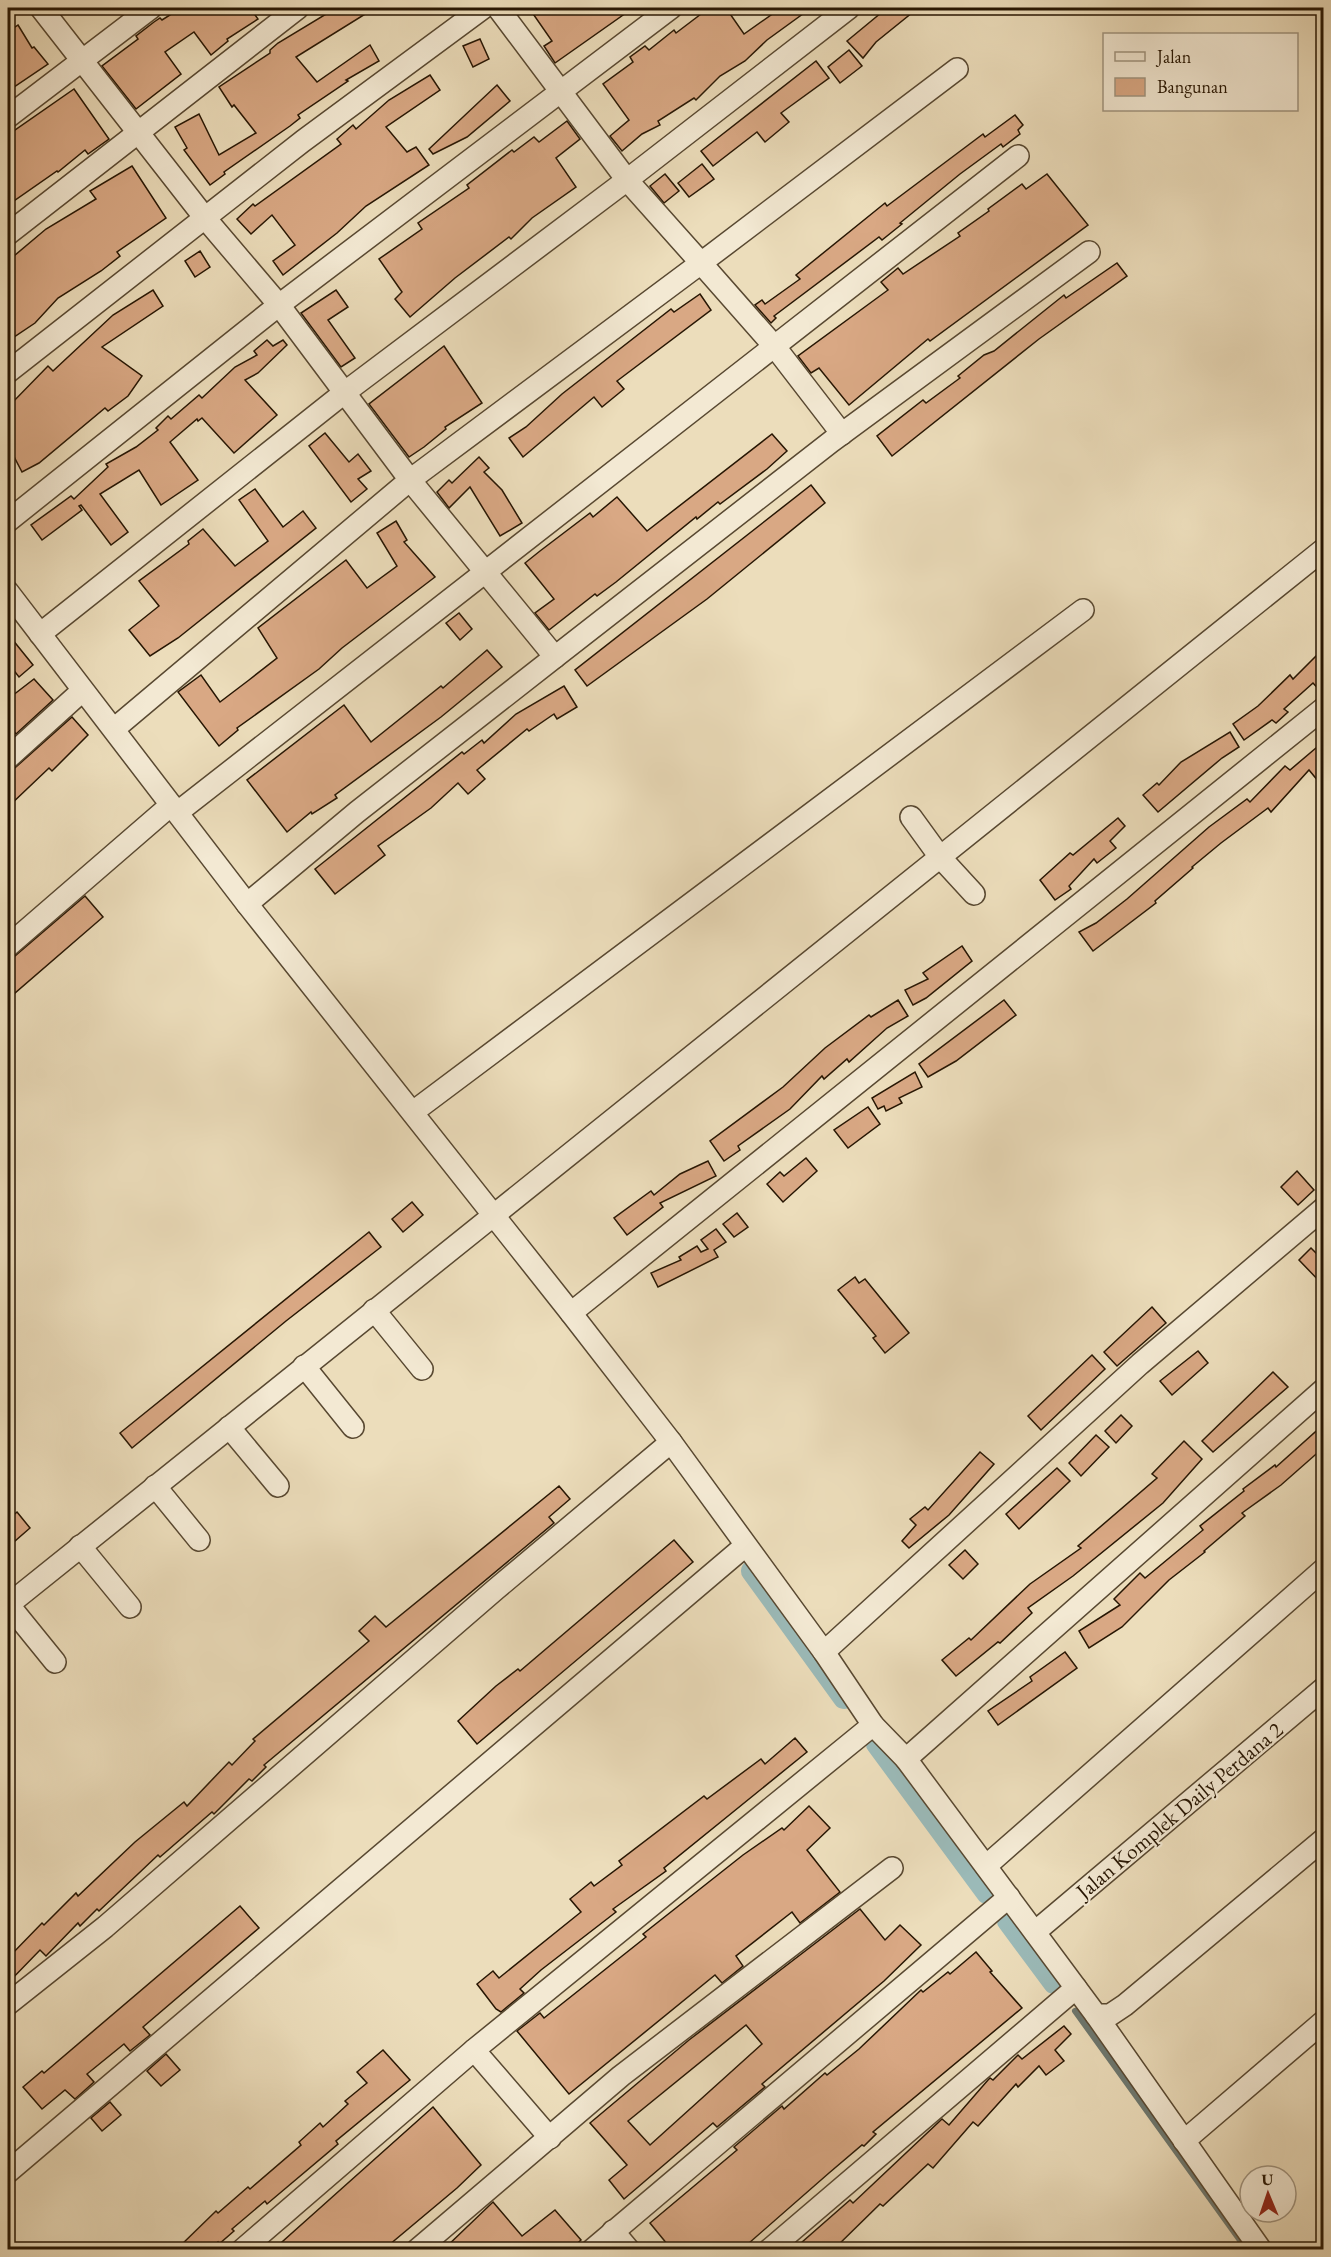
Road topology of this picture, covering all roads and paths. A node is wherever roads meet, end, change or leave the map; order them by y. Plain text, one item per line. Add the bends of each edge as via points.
1 (41, 8) edge
2 (151, 8) edge
3 (298, 8) edge
4 (483, 8) edge
5 (498, 8) edge
6 (671, 8) edge
7 (849, 8) edge
8 (81, 59) junction
9 (957, 69) dead end
10 (559, 90) junction
11 (8, 117) edge
12 (139, 134) junction
13 (1018, 156) dead end
14 (627, 180) junction
15 (205, 218) junction
16 (8, 234) edge
17 (1089, 252) dead end
18 (701, 263) junction
19 (279, 305) junction
20 (774, 347) junction
21 (8, 372) edge
22 (344, 393) junction
23 (842, 434) junction
24 (410, 480) junction
25 (8, 521) edge
26 (1323, 549) edge
27 (486, 573) junction
28 (8, 592) edge
29 (1083, 610) dead end
30 (40, 634) junction
31 (555, 657) junction
32 (82, 691) junction
33 (1323, 708) edge
34 (114, 729) junction
35 (8, 758) edge
36 (175, 808) junction
37 (911, 817) dead end
38 (940, 857) junction
39 (974, 894) dead end
40 (247, 903) junction
41 (8, 946) edge
42 (413, 1112) junction
43 (1323, 1208) edge
44 (493, 1216) junction
45 (374, 1310) junction
46 (571, 1313) junction
47 (304, 1366) junction
48 (422, 1369) dead end
49 (1323, 1389) edge
50 (230, 1426) junction
51 (353, 1427) dead end
52 (671, 1442) junction
53 (155, 1486) junction
54 (278, 1486) dead end
55 (199, 1540) dead end
56 (80, 1546) junction
57 (745, 1546) junction
58 (1323, 1569) edge
59 (8, 1604) edge
60 (130, 1607) dead end
61 (824, 1652) junction
62 (55, 1662) dead end
63 (1323, 1688) edge
64 (873, 1725) junction
65 (906, 1759) junction
66 (1323, 1839) edge
67 (986, 1866) junction
68 (892, 1868) dead end
69 (1009, 1897) junction
70 (1035, 1932) junction
71 (1076, 1988) junction
72 (8, 2004) edge
73 (1103, 2015) junction
74 (1323, 2021) edge
75 (474, 2050) junction
76 (550, 2138) junction
77 (1184, 2141) junction
78 (8, 2172) edge
79 (613, 2231) junction
80 (242, 2250) edge
81 (417, 2250) edge
82 (592, 2250) edge
83 (629, 2250) edge
84 (770, 2250) edge
85 (1262, 2250) edge

1 - 8 street
2 - 8 street
3 - 12 street
4 - 15 street
5 - 10 street
6 - 10 street
7 - 14 street
8 - 11 street
8 - 12 street
9 - 18 street
10 - 14 street
10 - 19 street
12 - 15 street
12 - 16 street
13 - 20 street
14 - 18 street
14 - 22 street
15 - 19 street
15 - 21 street
17 - 23 street
18 - 20 street
18 - 24 street
19 - 22 street
19 - 25 street
20 - 23 street
20 - 27 street
22 - 24 street
22 - 30 street
23 - 31 street
24 - 27 street
24 - 34 street
26 - 38 street
27 - 31 street
27 - 36 street
28 - 30 street
29 - 42 street
30 - 32 street
31 - 40 street
32 - 34 street
32 - 35 street
33 - 46 street
34 - 36 street
36 - 40 street
36 - 41 street
37 - 38 street
38 - 39 street
38 - 44 street
40 - 42 street
42 - 44 street
43 - 61 street via 1140,1364
44 - 45 street
44 - 46 street
45 - 47 street
45 - 48 street
46 - 52 street
47 - 50 street
47 - 51 street
49 - 65 street
50 - 53 street
50 - 54 street
52 - 57 street
52 - 72 street via 105,1927
53 - 55 street
53 - 56 street
56 - 59 street
56 - 60 street
57 - 61 street
57 - 78 street
58 - 67 street
59 - 62 street
61 - 64 street
63 - 70 street, Jalan Komplek Daily Perdana 2
64 - 65 street
64 - 75 street
65 - 67 street
66 - 73 street
67 - 69 street
68 - 76 street via 621,2076
69 - 70 street
69 - 79 street
70 - 71 street
71 - 73 street
71 - 84 street
73 - 77 street
74 - 77 street
75 - 76 street
75 - 80 street
76 - 81 street
77 - 85 street
79 - 82 street
79 - 83 street

